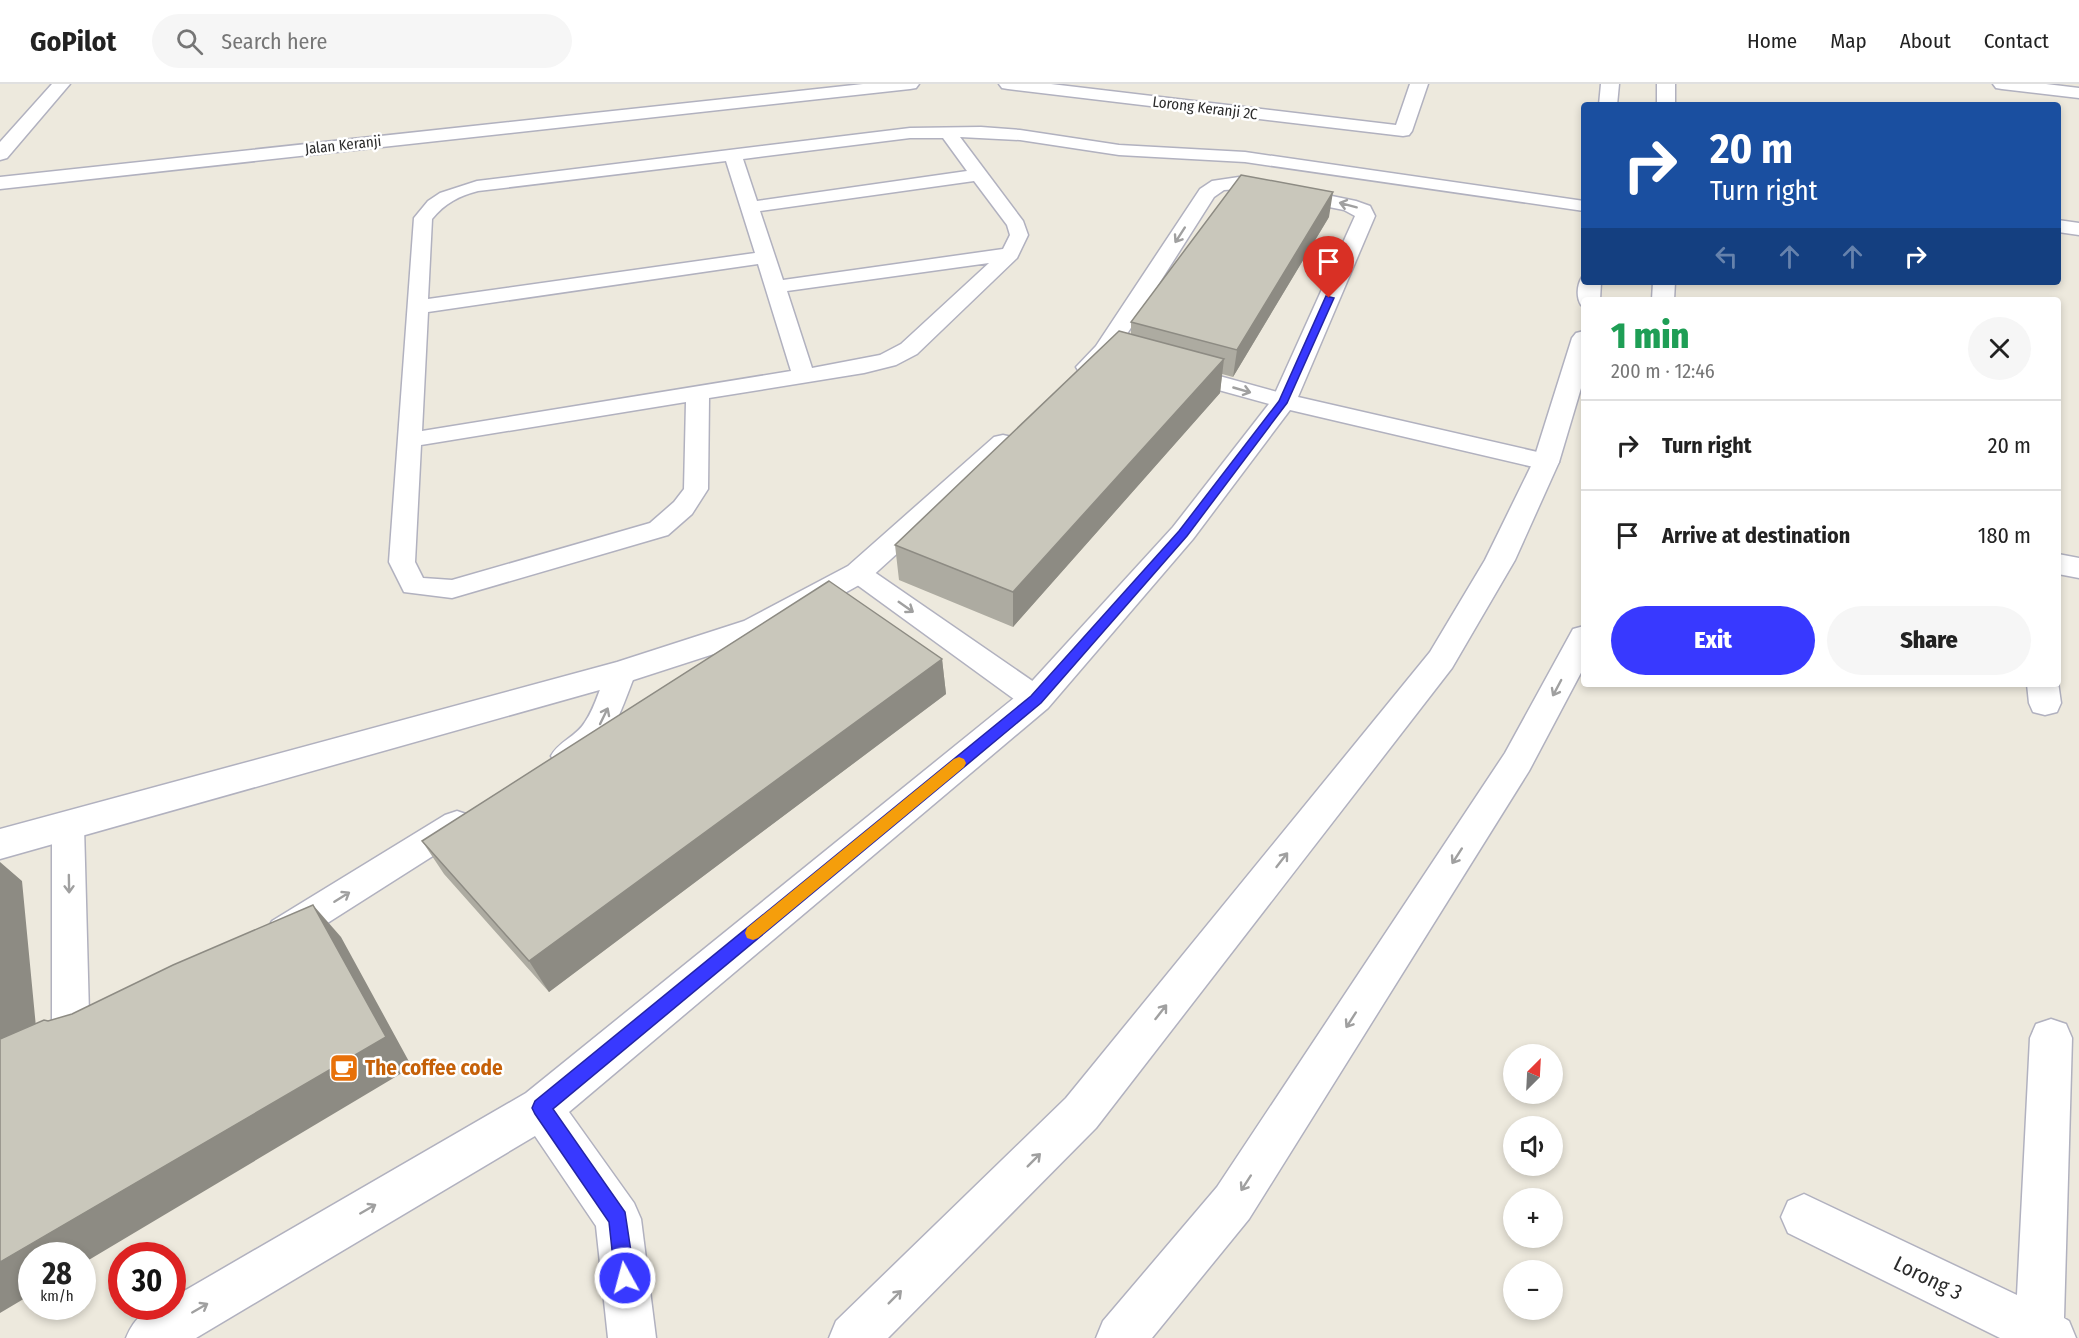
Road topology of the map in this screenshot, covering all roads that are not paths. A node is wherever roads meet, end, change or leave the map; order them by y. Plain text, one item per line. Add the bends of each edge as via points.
1 (61, 84) edge
2 (910, 84) edge
3 (1008, 84) edge
4 (1419, 84) edge
5 (1610, 84) edge
6 (1666, 84) edge
7 (2002, 84) edge
8 (2079, 93) edge
9 (1608, 102) edge
10 (1666, 102) edge
11 (947, 132) junction
12 (0, 154) edge
13 (733, 155) junction
14 (978, 175) junction
15 (0, 183) edge
16 (1581, 206) edge
17 (750, 207) junction
18 (2061, 226) edge
19 (2079, 229) edge
20 (1010, 254) junction
21 (766, 257) junction
22 (776, 287) junction
23 (417, 308) junction
24 (1581, 347) edge
25 (1161, 367) edge
26 (804, 376) junction
27 (1070, 383) edge
28 (698, 393) junction
29 (1284, 401) junction
30 (1026, 423) edge
31 (409, 440) junction
32 (1546, 462) junction
33 (2061, 565) edge
34 (2079, 568) edge
35 (858, 573) junction
36 (1581, 643) edge
37 (621, 672) junction
38 (1036, 699) junction
39 (537, 774) edge
40 (488, 805) edge
41 (68, 826) junction
42 (0, 844) edge
43 (257, 949) edge
44 (132, 1014) edge
45 (2051, 1038) dead end
46 (541, 1108) junction
47 (1804, 1217) dead end
48 (2043, 1336) edge
49 (150, 1338) edge
50 (632, 1338) edge
51 (853, 1338) edge
52 (1120, 1338) edge

1 - 12 street
2 - 15 street, Jalan Keranji via 685,100
3 - 4 street, Lorong Keranji 2C via 1403,131
5 - 9 street
6 - 10 street
7 - 8 street
11 - 13 lane
11 - 14 lane
11 - 16 lane via 1020,135 1119,150 1245,157
13 - 17 lane
13 - 23 lane via 477,186 436,201 423,218
14 - 17 lane
14 - 20 lane via 1016,225 1019,236
17 - 21 lane
18 - 19 street
20 - 22 lane
20 - 26 lane via 909,349 888,360
21 - 22 lane
21 - 23 lane
22 - 26 lane
23 - 31 lane
24 - 32 street
25 -> 29 lane
26 - 28 lane
29 -> 27 street via 1365,216 1363,210 1349,205 1239,183 1219,185 1207,193 1116,354
28 - 31 lane
28 - 31 lane via 696,489 683,508 660,529 452,589 414,586 402,562
29 - 32 street
29 - 38 street via 1183,533
30 - 35 street
51 -> 32 street via 1081,1113 1434,669 1500,560
33 - 34 street
35 - 37 street via 755,629
35 -> 38 lane
36 -> 52 street via 1517,762 1233,1203
39 -> 37 lane via 587,742 600,725
37 - 41 street
38 - 46 street
43 -> 40 lane
41 - 42 street
41 -> 44 lane via 71,1024 87,1032
45 - 48 street
49 -> 46 street
46 - 50 street via 618,1219
47 - 48 street, Lorong 3

